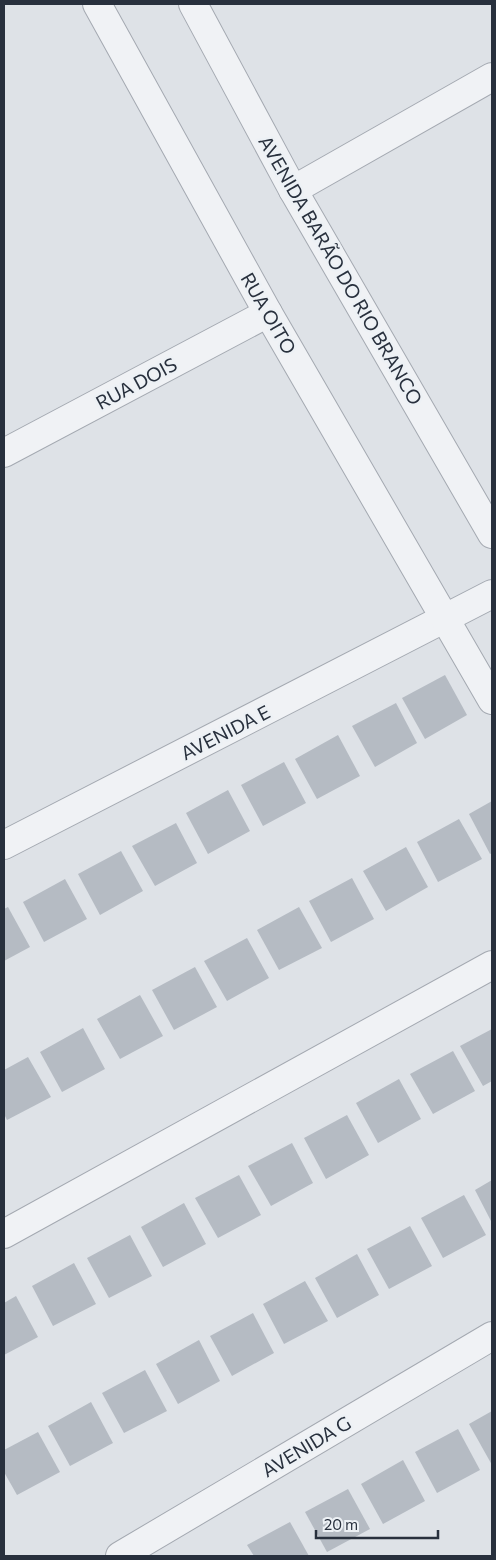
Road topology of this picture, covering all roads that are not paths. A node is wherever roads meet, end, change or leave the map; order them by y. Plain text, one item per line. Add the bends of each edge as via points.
1 (97, 4) edge
2 (193, 4) edge
3 (492, 76) edge
4 (293, 190) junction
5 (268, 313) junction
6 (4, 452) edge
7 (492, 534) edge
8 (492, 594) edge
9 (446, 619) junction
10 (492, 700) edge
11 (4, 845) edge
12 (492, 965) edge
13 (4, 1234) edge
14 (492, 1336) edge
15 (120, 1556) edge

1 - 5 street, RUA OITO
2 - 4 street, AVENIDA BARÃO DO RIO BRANCO
3 - 4 street
4 - 7 street, AVENIDA BARÃO DO RIO BRANCO
5 - 6 street, RUA DOIS
5 - 9 street, RUA OITO
8 - 9 street, AVENIDA E
9 - 10 street, RUA OITO
9 - 11 street, AVENIDA E
12 - 13 street
14 - 15 street, AVENIDA G

